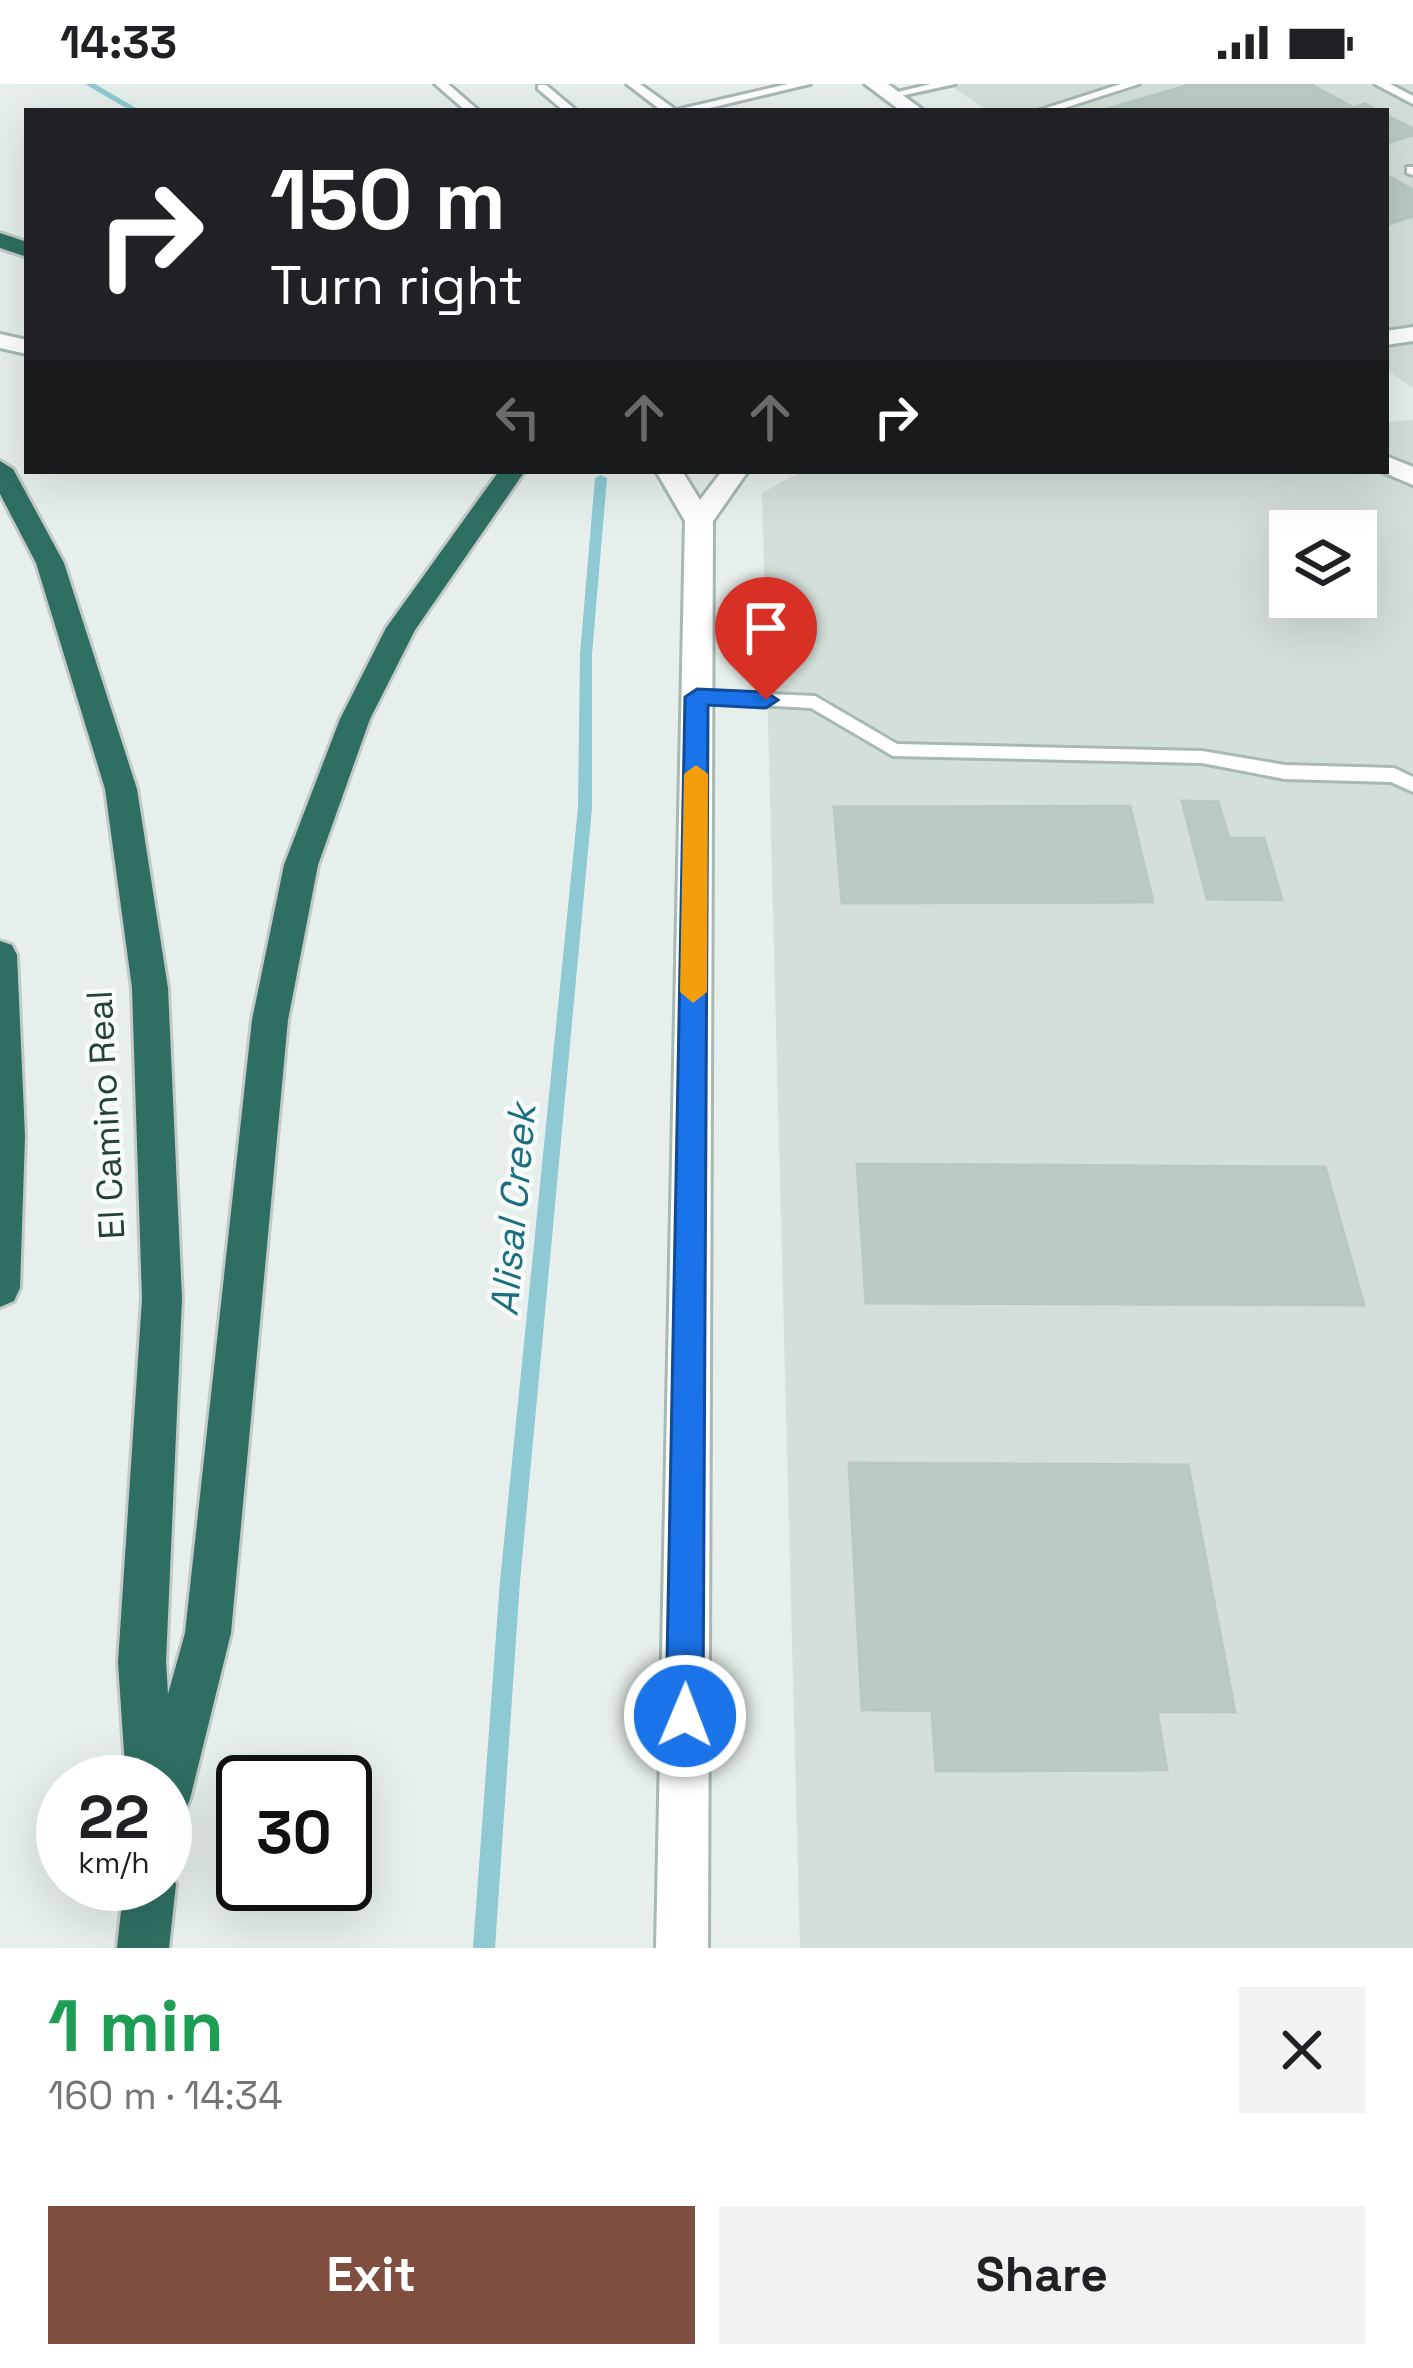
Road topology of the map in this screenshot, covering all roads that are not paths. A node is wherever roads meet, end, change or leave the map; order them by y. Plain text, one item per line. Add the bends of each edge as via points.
1 (441, 84) edge
2 (633, 84) edge
3 (804, 84) edge
4 (949, 84) edge
5 (1133, 84) edge
6 (1381, 84) edge
7 (542, 87) edge
8 (883, 89) edge
9 (1413, 101) edge
10 (469, 108) edge
11 (567, 108) edge
12 (666, 108) edge
13 (695, 108) edge
14 (910, 108) edge
15 (1053, 108) edge
16 (0, 469) edge
17 (510, 474) edge
18 (671, 474) edge
19 (733, 474) edge
20 (699, 521) junction
21 (697, 697) junction
22 (1413, 785) edge
23 (0, 955) edge
24 (0, 1288) edge
25 (149, 1755) edge
26 (176, 1755) edge
27 (147, 1911) edge
28 (142, 1948) edge
29 (682, 1948) edge

1 - 10 lane
2 - 12 lane
3 - 13 lane
4 - 8 lane
5 - 15 lane
6 - 9 lane
7 - 11 lane
8 - 14 street
16 - 25 highway, El Camino Real via 50,563 121,789 150,988 162,1299 142,1662
17 - 26 highway via 401,628 355,719 301,866 270,1020 208,1634
18 - 20 street
19 - 20 street
20 - 21 street
21 - 22 lane via 815,702 892,750 1202,757 1285,772 1394,775
21 - 29 street
23 - 24 highway
27 - 28 highway

